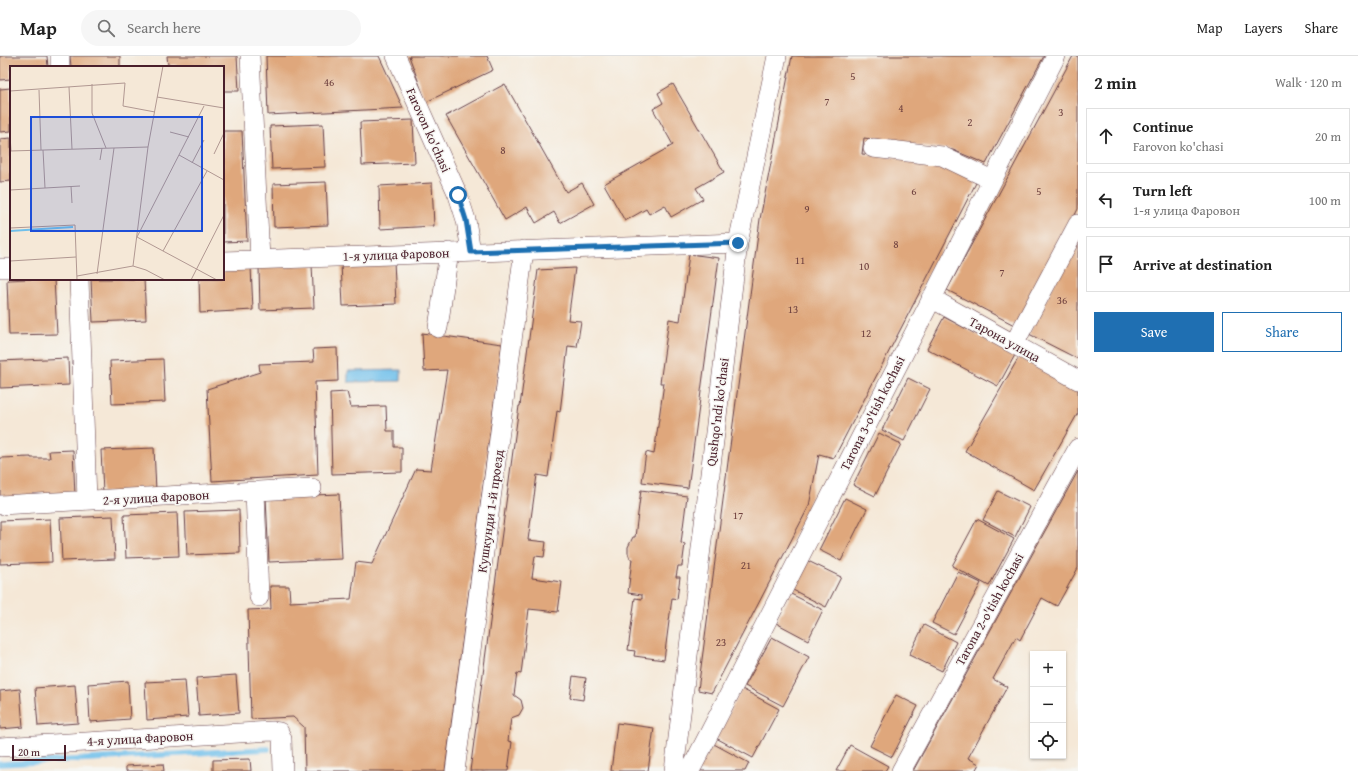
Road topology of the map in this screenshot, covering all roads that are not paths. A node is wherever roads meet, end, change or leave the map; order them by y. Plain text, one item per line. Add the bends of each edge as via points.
1 (250, 56) edge
2 (396, 56) edge
3 (777, 56) edge
4 (1056, 56) edge
5 (873, 148) dead end
6 (992, 180) junction
7 (1078, 224) edge
8 (738, 243) junction
9 (524, 250) junction
10 (450, 252) junction
11 (471, 252) junction
12 (260, 259) junction
13 (224, 261) edge
14 (79, 280) edge
15 (931, 298) junction
16 (438, 328) dead end
17 (1014, 344) junction
18 (1078, 380) edge
19 (1078, 448) edge
20 (312, 488) dead end
21 (255, 491) junction
22 (87, 500) junction
23 (0, 505) edge
24 (259, 597) dead end
25 (0, 747) edge
26 (283, 771) edge
27 (455, 771) edge
28 (674, 771) edge
29 (690, 771) edge
30 (901, 771) edge

1 - 12 street
2 - 11 street, Farovon ko'chasi via 458,195 466,220
3 - 8 street, Qushqo'ndi ko'chasi
4 - 6 street, Tarona 3-o'tish kochasi
5 - 6 street via 942,156
6 - 15 street, Tarona 3-o'tish kochasi
7 - 17 street
8 - 9 street, 1-я улица Фаровон
8 - 28 street, Qushqo'ndi ko'chasi
9 - 11 street, 1-я улица Фаровон
9 - 27 street, Кушкунди 1-й проезд
10 - 11 street, 1-я улица Фаровон
10 - 12 street, 1-я улица Фаровон
10 - 16 street
12 - 13 street, 1-я улица Фаровон
14 - 22 street
15 - 17 street, Тарона улица
15 - 29 street, Tarona 3-o'tish kochasi
17 - 18 street, Тарона улица
19 - 30 street, Tarona 2-o'tish kochasi
20 - 21 street, 2-я улица Фаровон
21 - 22 street, 2-я улица Фаровон
21 - 24 street
22 - 23 street, 2-я улица Фаровон
25 - 26 street, 4-я улица Фаровон via 272,731 279,732 282,739

